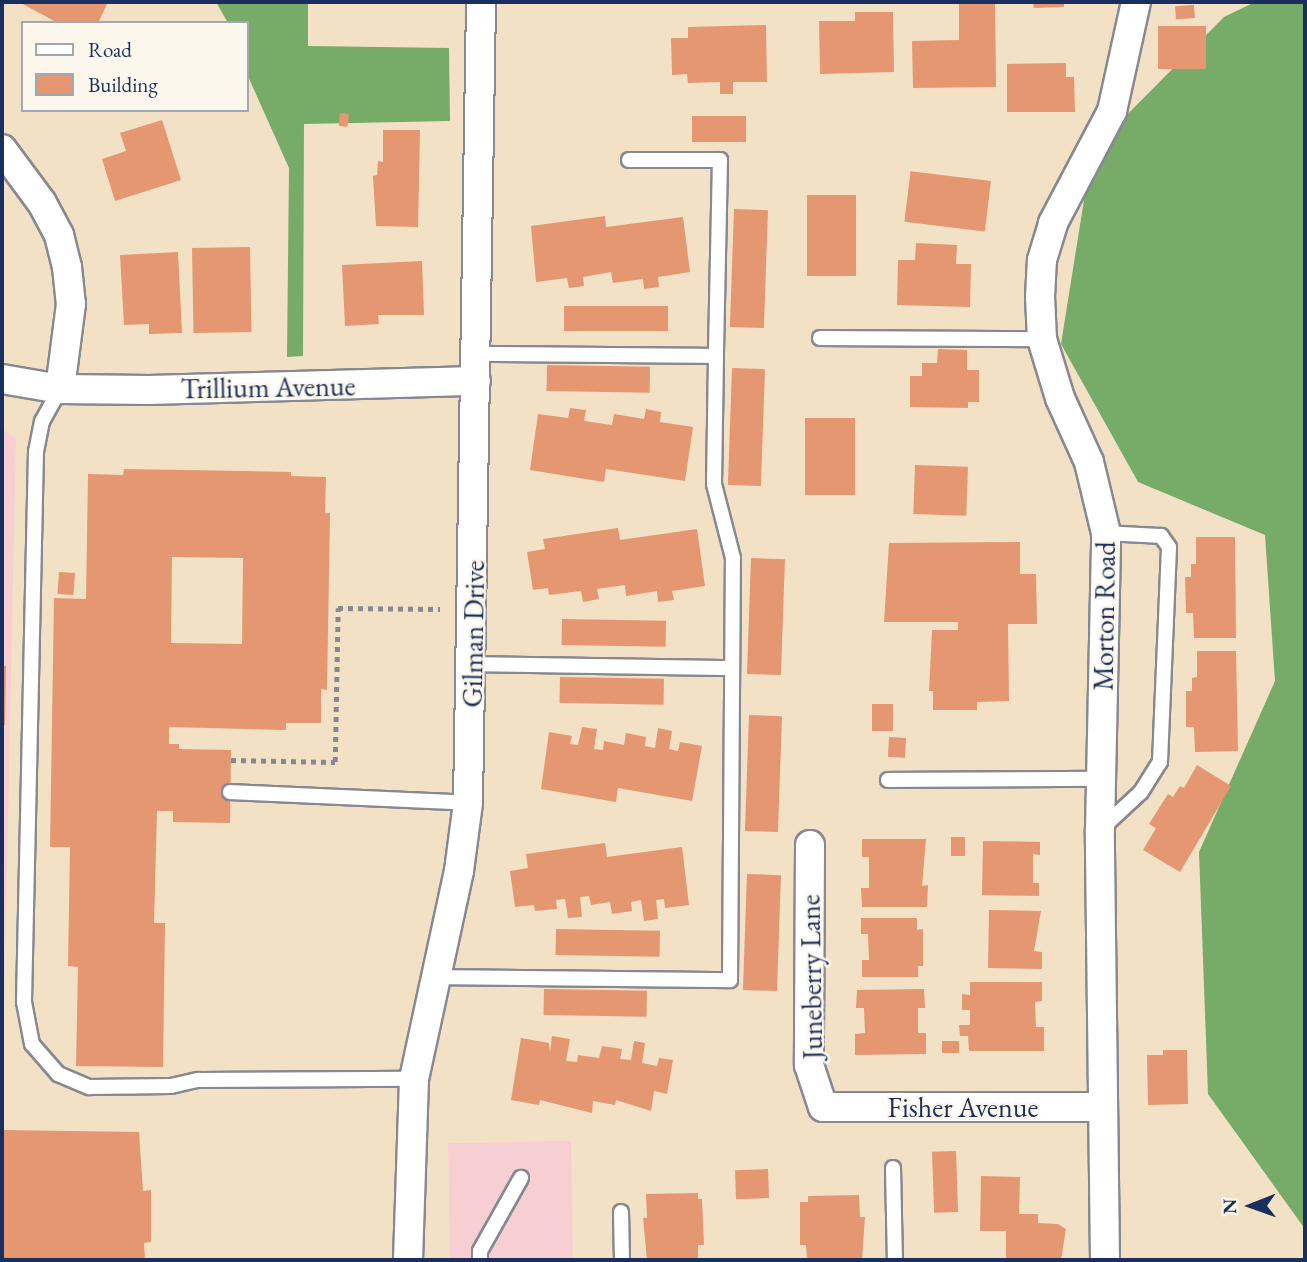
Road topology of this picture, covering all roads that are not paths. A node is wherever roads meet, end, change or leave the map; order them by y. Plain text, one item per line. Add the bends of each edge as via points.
1 (481, 2) edge
2 (1136, 2) edge
3 (2, 149) edge
4 (629, 160) dead end
5 (820, 338) dead end
6 (1042, 339) junction
7 (716, 356) junction
8 (476, 368) junction
9 (2, 379) edge
10 (60, 388) junction
11 (1106, 533) junction
12 (473, 664) junction
13 (731, 668) junction
14 (1101, 779) junction
15 (888, 780) dead end
16 (230, 792) dead end
17 (468, 803) junction
18 (1100, 830) junction
19 (810, 845) dead end
20 (435, 977) junction
21 (414, 1079) junction
22 (1102, 1107) junction
23 (823, 1108) joint
24 (893, 1168) dead end
25 (521, 1178) dead end
26 (621, 1212) dead end
27 (408, 1260) edge
28 (480, 1260) edge
29 (622, 1260) edge
30 (895, 1260) edge
31 (1105, 1260) edge

1 - 8 street, Gilman Drive
2 - 6 street, Morton Road via 1112,111 1053,223 1042,260
3 - 10 street via 43,203 59,235 67,267 71,304
4 - 7 lane via 720,160
5 - 6 lane
6 - 11 street, Morton Road via 1060,398 1089,462
7 - 8 lane
7 - 13 lane via 715,485 733,558
8 - 10 street, Trillium Avenue
8 - 12 street, Gilman Drive
9 - 10 street, Trillium Avenue
10 - 21 lane via 42,421 36,451 24,1002 32,1044 58,1074 89,1087 171,1086 198,1080
11 - 14 street, Morton Road
11 - 18 lane via 1161,536 1169,547 1160,762 1140,792
12 - 13 lane
12 - 17 street, Gilman Drive
13 - 20 lane via 730,980
14 - 15 lane
14 - 18 street, Morton Road
16 - 17 lane
17 - 20 street, Gilman Drive via 459,871
18 - 22 street, Morton Road
19 - 23 street, Juneberry Lane via 809,1065
20 - 21 street, Gilman Drive
21 - 27 street, Gilman Drive
22 - 23 street, Fisher Avenue
22 - 31 street, Morton Road
24 - 30 lane
25 - 28 lane via 480,1251
26 - 29 lane

